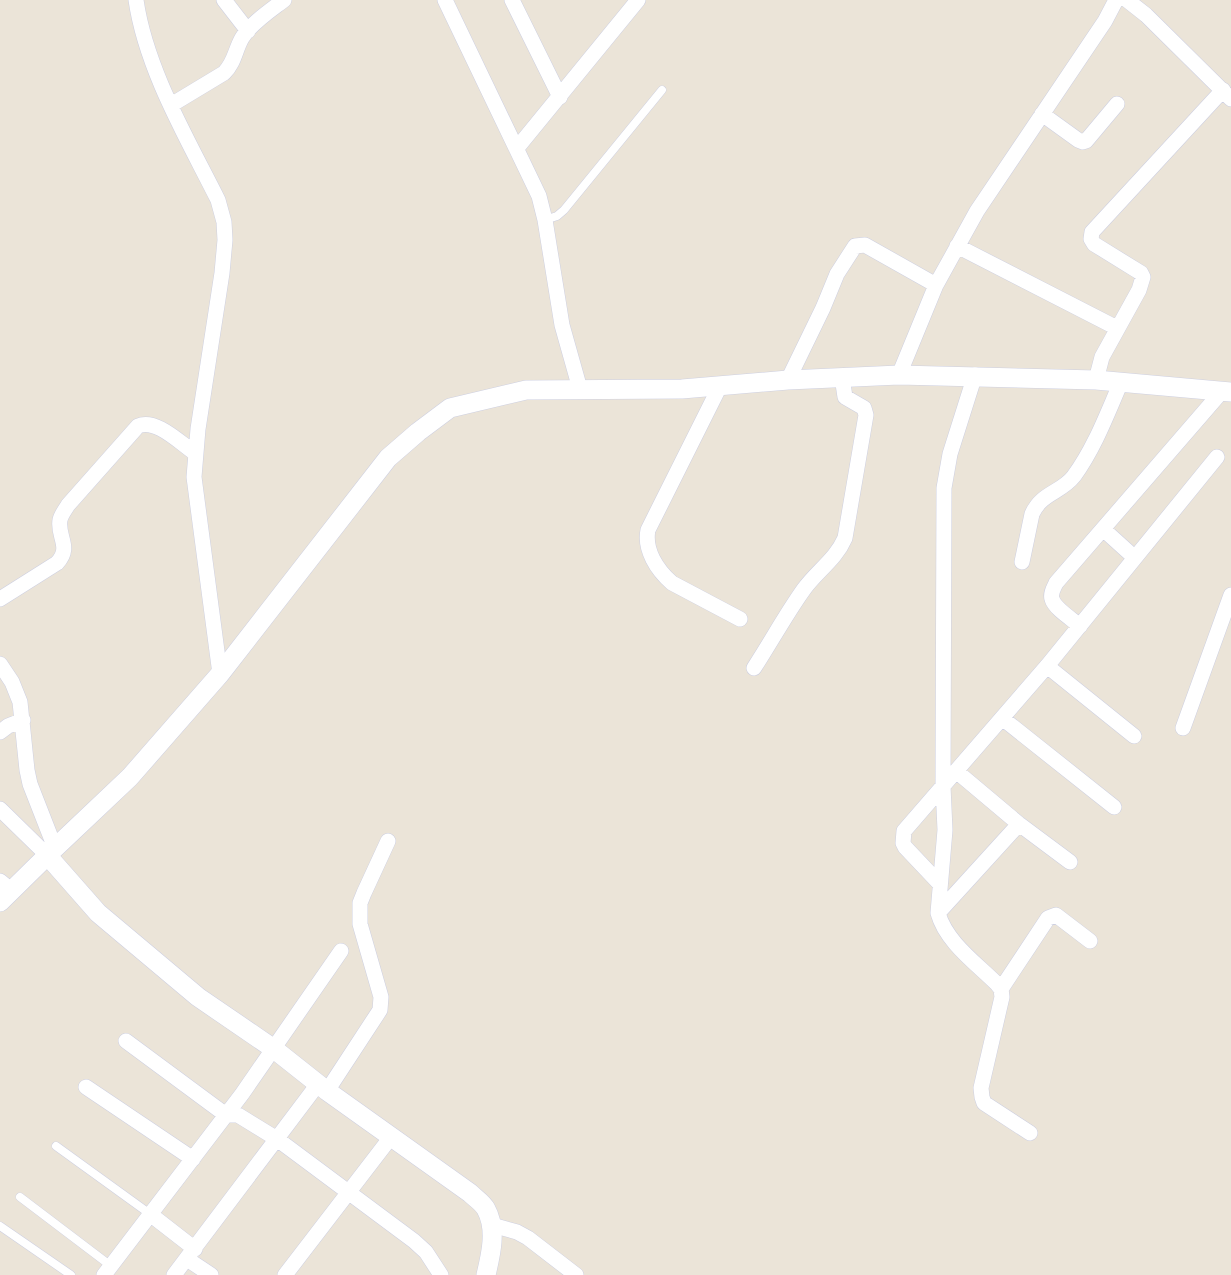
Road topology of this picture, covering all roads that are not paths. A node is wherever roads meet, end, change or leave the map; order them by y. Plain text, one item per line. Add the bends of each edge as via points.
1 (136, 0) edge
2 (224, 0) edge
3 (284, 0) edge
4 (445, 0) edge
5 (512, 0) edge
6 (638, 0) edge
7 (1116, 0) edge
8 (1127, 0) edge
9 (248, 30) junction
10 (662, 90) dead end
11 (1227, 95) edge
12 (560, 97) junction
13 (1117, 104) dead end
14 (171, 105) junction
15 (1042, 114) junction
16 (517, 148) junction
17 (545, 220) junction
18 (957, 246) junction
19 (936, 285) junction
20 (1117, 328) junction
21 (899, 375) junction
22 (974, 375) junction
23 (842, 377) junction
24 (788, 380) junction
25 (1096, 380) junction
26 (1122, 382) junction
27 (720, 386) junction
28 (580, 389) junction
29 (1227, 391) edge
30 (195, 453) junction
31 (1216, 457) dead end
32 (1102, 529) junction
33 (1135, 558) junction
34 (1022, 562) dead end
35 (1231, 595) edge
36 (0, 599) edge
37 (740, 618) dead end
38 (1080, 626) junction
39 (0, 664) edge
40 (1047, 666) junction
41 (754, 668) dead end
42 (220, 674) junction
43 (1002, 718) junction
44 (23, 720) junction
45 (1183, 728) dead end
46 (0, 732) edge
47 (1134, 736) dead end
48 (956, 771) junction
49 (942, 786) junction
50 (1114, 807) dead end
51 (0, 809) edge
52 (1019, 824) junction
53 (388, 841) dead end
54 (51, 851) junction
55 (1070, 862) dead end
56 (940, 884) junction
57 (4, 891) edge
58 (938, 912) junction
59 (1090, 941) dead end
60 (341, 951) dead end
61 (1001, 989) junction
62 (126, 1041) dead end
63 (274, 1049) junction
64 (86, 1087) dead end
65 (322, 1087) junction
66 (226, 1115) junction
67 (1030, 1133) dead end
68 (391, 1137) junction
69 (277, 1139) junction
70 (56, 1146) dead end
71 (193, 1159) junction
72 (350, 1193) junction
73 (20, 1197) dead end
74 (150, 1214) junction
75 (492, 1225) junction
76 (0, 1226) edge
77 (191, 1254) junction
78 (108, 1270) edge
79 (71, 1275) edge
80 (174, 1275) edge
81 (211, 1275) edge
82 (285, 1275) edge
83 (441, 1275) edge
84 (486, 1275) edge
85 (576, 1275) edge

1 - 14 street via 149,51
2 - 9 street
3 - 9 street
4 - 16 street
5 - 12 street
6 - 12 street
7 - 15 street
8 - 11 street
9 - 14 street via 224,73
10 - 17 lane via 564,210
11 - 20 street via 1092,232 1094,244 1143,277
12 - 16 street
13 - 15 street via 1083,142
14 - 30 street via 218,200 224,222 222,273
15 - 18 street via 992,186
16 - 17 street via 539,196
17 - 28 street via 562,325
18 - 19 street
18 - 20 street
19 - 21 street
19 - 24 street via 865,244 855,246 838,274
20 - 25 street via 1102,357
21 - 22 street
21 - 23 street
22 - 25 street
22 - 49 street via 950,454 944,488
23 - 24 street
23 - 41 street via 845,397 864,408 866,415 845,538 834,558 803,590
24 - 27 street
25 - 26 street
26 - 29 street
26 - 34 street via 1096,440 1073,476 1035,507
27 - 28 street
27 - 37 street via 646,539 665,577
28 - 42 street via 526,390 450,408 418,432 388,458
29 - 32 street
30 - 36 street via 158,427 144,423 138,426 62,513 62,558
30 - 42 street via 194,478
31 - 33 street
32 - 33 street
32 - 38 street via 1052,592 1052,600 1058,608
33 - 38 street
35 - 45 street
38 - 40 street
39 - 44 street via 17,692
40 - 43 street
40 - 47 street
42 - 54 street via 130,777
43 - 48 street
43 - 50 street
44 - 46 street
44 - 54 street via 30,784
48 - 49 street
48 - 52 street
49 - 56 street via 946,830
49 - 56 street via 904,831 902,843
51 - 54 street
52 - 55 street
52 - 58 street
53 - 65 street via 360,903 360,924 381,997 380,1010
54 - 57 street
54 - 63 street via 98,913 198,997
56 - 58 street
58 - 61 street via 940,922 956,945
59 - 61 street via 1056,915 1048,918
60 - 63 street
61 - 67 street via 1002,997 981,1088 982,1097 984,1103
62 - 66 street
63 - 65 street
63 - 66 street
64 - 71 street
65 - 68 street
65 - 69 street
66 - 69 street via 238,1115
66 - 71 street
68 - 72 street
68 - 75 street via 470,1193 486,1208
69 - 72 street
69 - 77 street
70 - 74 lane
71 - 74 street
72 - 82 street
72 - 83 street via 414,1241 426,1252
73 - 78 lane
74 - 77 street
74 - 78 street
75 - 84 street
75 - 85 street via 528,1238
76 - 79 lane
77 - 80 street
77 - 81 street

